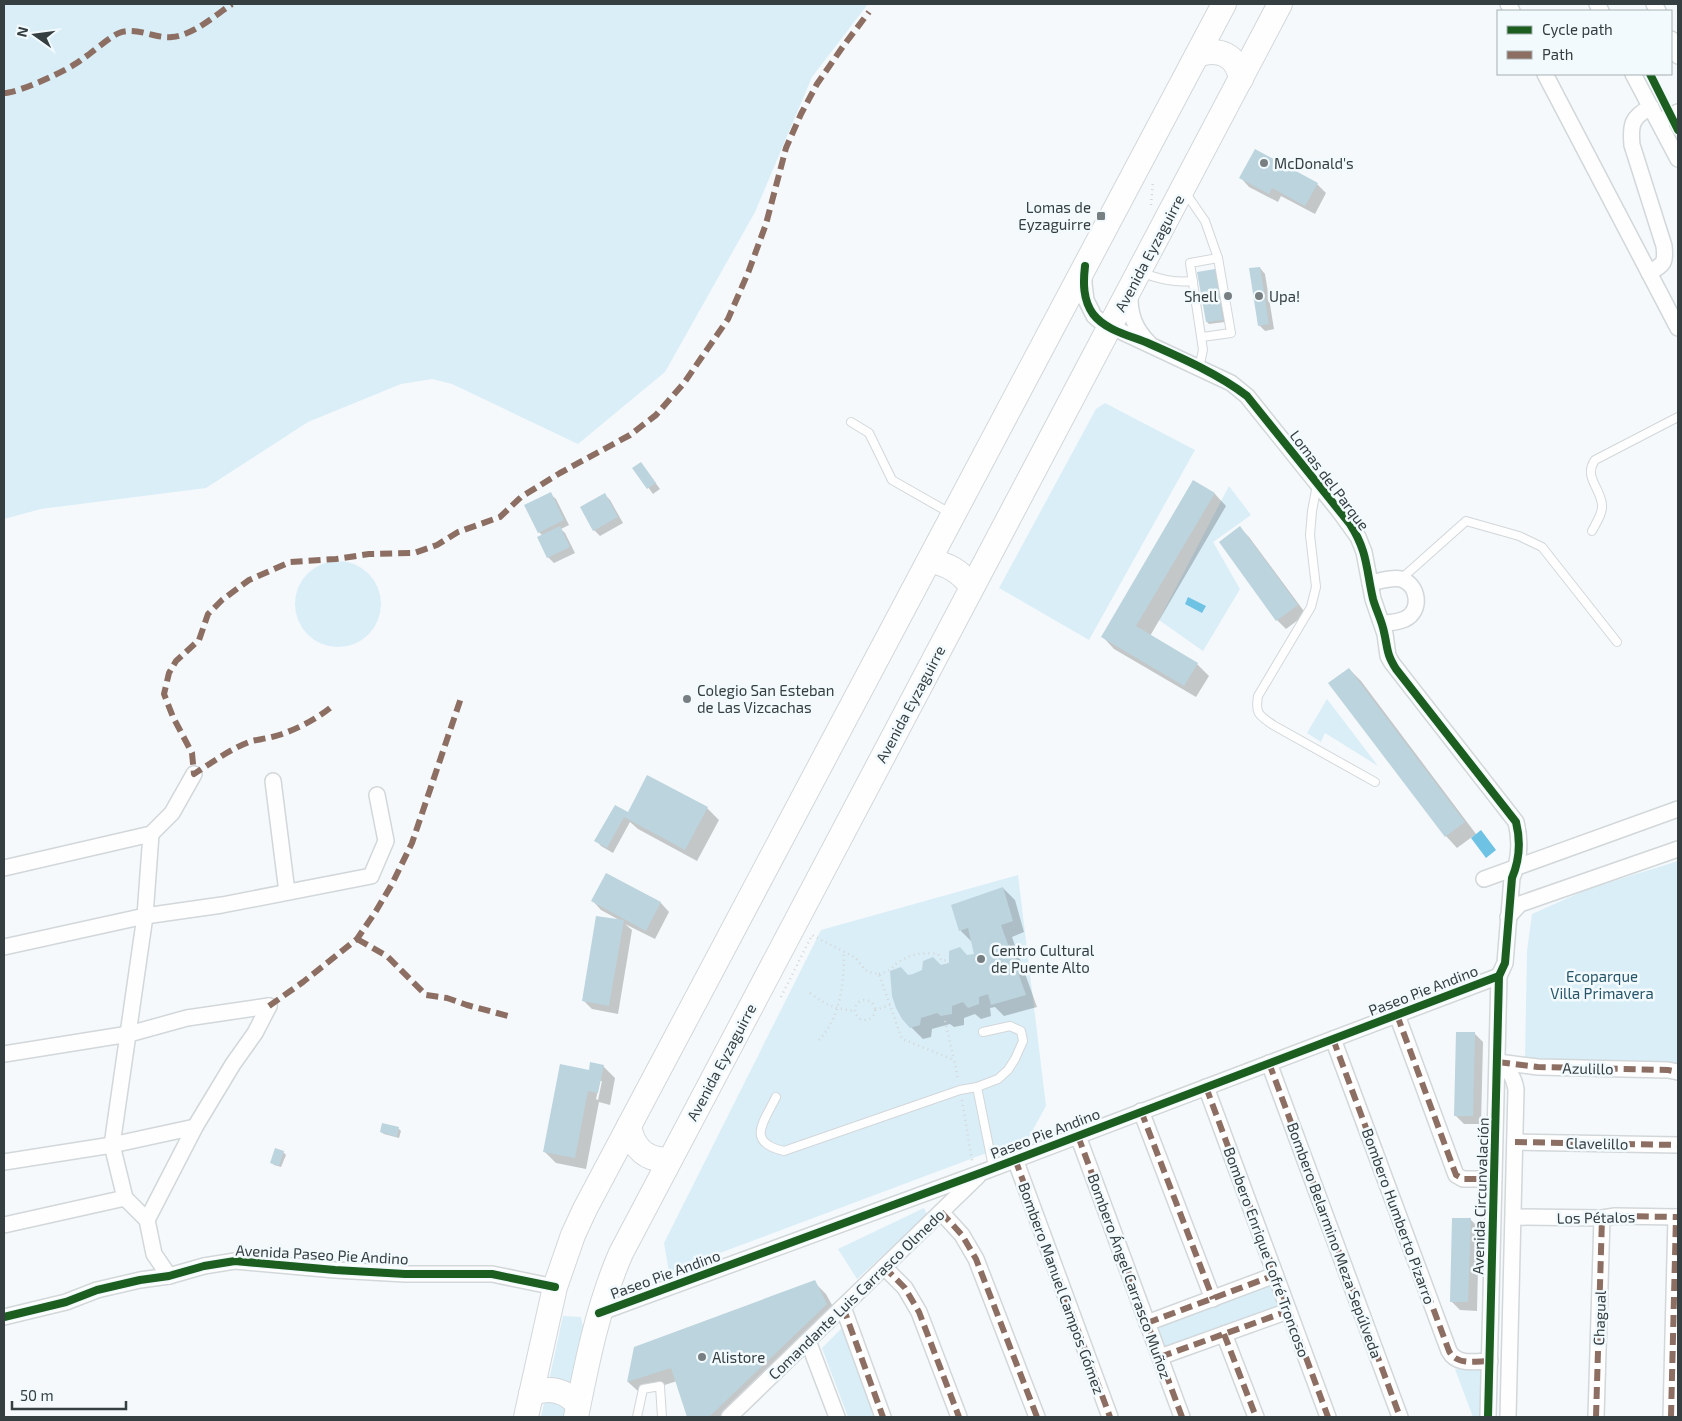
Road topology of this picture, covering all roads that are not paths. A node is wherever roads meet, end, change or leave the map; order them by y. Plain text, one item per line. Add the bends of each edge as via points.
1 (1224, 4) edge
2 (1280, 4) edge
3 (1197, 55) junction
4 (1546, 75) edge
5 (1634, 75) edge
6 (1241, 79) junction
7 (1650, 107) junction
8 (1678, 112) edge
9 (1659, 122) junction
10 (1674, 141) edge
11 (1678, 160) edge
12 (1183, 188) junction
13 (1218, 258) junction
14 (1085, 266) junction
15 (1649, 273) junction
16 (1134, 280) junction
17 (1193, 281) junction
18 (1109, 327) junction
19 (1678, 328) edge
20 (1202, 337) junction
21 (1150, 344) junction
22 (1199, 368) junction
23 (1678, 417) edge
24 (851, 422) dead end
25 (1317, 484) junction
26 (953, 515) junction
27 (1592, 530) dead end
28 (929, 561) junction
29 (1400, 579) junction
30 (1370, 583) junction
31 (972, 587) junction
32 (1382, 623) junction
33 (1617, 642) dead end
34 (194, 774) dead end
35 (273, 781) dead end
36 (1375, 782) dead end
37 (377, 794) dead end
38 (1678, 809) edge
39 (151, 834) junction
40 (1678, 849) edge
41 (1516, 867) junction
42 (4, 868) edge
43 (1484, 879) dead end
44 (288, 892) junction
45 (145, 916) junction
46 (1508, 917) junction
47 (4, 947) edge
48 (1499, 976) junction
49 (1396, 1015) junction
50 (983, 1032) dead end
51 (129, 1034) junction
52 (1333, 1039) junction
53 (4, 1054) edge
54 (1498, 1062) junction
55 (1269, 1063) junction
56 (1678, 1072) edge
57 (977, 1087) junction
58 (1206, 1087) junction
59 (776, 1097) dead end
60 (1141, 1111) junction
61 (629, 1126) junction
62 (196, 1127) junction
63 (1078, 1136) junction
64 (1515, 1142) junction
65 (112, 1145) junction
66 (1678, 1145) edge
67 (670, 1159) junction
68 (1015, 1159) junction
69 (4, 1162) edge
70 (983, 1171) junction
71 (1494, 1179) junction
72 (125, 1198) junction
73 (941, 1212) junction
74 (1514, 1217) junction
75 (1677, 1217) edge
76 (1602, 1218) junction
77 (147, 1220) junction
78 (4, 1225) edge
79 (884, 1267) junction
80 (1275, 1275) junction
81 (169, 1276) junction
82 (555, 1287) junction
83 (1212, 1299) junction
84 (843, 1307) junction
85 (1288, 1312) junction
86 (599, 1313) junction
87 (4, 1317) edge
88 (1147, 1323) junction
89 (1224, 1334) junction
90 (808, 1341) junction
91 (1160, 1357) junction
92 (1490, 1361) junction
93 (531, 1394) junction
94 (577, 1411) edge
95 (526, 1417) edge
96 (637, 1417) edge
97 (662, 1417) edge
98 (729, 1417) edge
99 (837, 1417) edge
100 (883, 1417) edge
101 (959, 1417) edge
102 (1036, 1417) edge
103 (1110, 1417) edge
104 (1182, 1417) edge
105 (1256, 1417) edge
106 (1328, 1417) edge
107 (1400, 1417) edge
108 (1488, 1417) edge
109 (1508, 1417) edge
110 (1596, 1417) edge
111 (1671, 1417) edge

1 - 3 main road
2 - 6 main road, Avenida Eyzaguirre
3 - 6 main road via 1209,52 1225,54 1238,67
3 - 14 main road
4 - 15 street
5 - 7 street
6 - 12 main road, Avenida Eyzaguirre
7 - 9 street
7 - 15 street via 1634,120 1630,132 1666,258 1661,266
8 - 9 street
9 - 10 street
10 - 11 street
12 - 13 lane via 1205,221
12 - 16 main road, Avenida Eyzaguirre
13 - 17 lane via 1190,264
13 - 20 lane via 1231,333
14 - 18 street, Lomas del Parque via 1084,292 1089,308
14 - 26 main road
15 - 19 street
16 - 17 lane
16 - 18 main road, Avenida Eyzaguirre
16 - 21 street, Lomas del Parque via 1130,304 1132,319
17 - 20 lane
18 - 21 street, Lomas del Parque
18 - 31 main road, Avenida Eyzaguirre
20 - 22 lane
21 - 22 street, Lomas del Parque
22 - 25 street, Lomas del Parque via 1231,383 1247,396
23 - 27 lane via 1595,460 1591,475 1602,508
24 - 26 lane via 869,433 892,480
25 - 30 street, Lomas del Parque via 1358,537
25 - 36 lane via 1310,535 1316,587 1311,607 1258,696 1258,714
26 - 28 main road
28 - 31 main road via 954,568
28 - 61 main road
29 - 30 street
29 - 32 street via 1407,582 1416,594 1415,608 1406,619
29 - 33 lane via 1466,521 1519,536 1542,547
30 - 32 street, Lomas del Parque
31 - 67 main road, Avenida Eyzaguirre
32 - 41 street, Lomas del Parque via 1388,656 1396,669 1516,822 1520,836
34 - 39 street via 172,813
35 - 44 street
37 - 44 street via 386,841 371,876
38 - 41 street
39 - 42 street
39 - 45 street
40 - 46 street via 1520,904
41 - 43 street
41 - 46 street, Lomas del Parque
44 - 45 street
45 - 47 street
45 - 51 street
46 - 48 street, Lomas del Parque via 1504,963
48 - 49 street, Paseo Pie Andino
48 - 54 street, Avenida Circunvalación
49 - 52 street, Paseo Pie Andino
49 - 71 street via 1456,1175 1463,1179
50 - 57 lane via 1010,1026 1021,1030 1023,1041 1015,1059 998,1079
51 - 53 street
51 - 62 street via 187,1018 269,1006
51 - 65 street
52 - 55 street, Paseo Pie Andino
52 - 92 street, Bombero Humberto Pizarro via 1449,1351 1460,1361
54 - 56 street, Azulillo via 1538,1067
54 - 64 street via 1515,1080
54 - 71 street, Avenida Circunvalación
55 - 58 street, Paseo Pie Andino
55 - 107 street, Bombero Belarmino Meza Sepúlveda
57 - 59 lane via 960,1090 784,1152 770,1148 761,1139 760,1130
57 - 70 lane
58 - 60 street, Paseo Pie Andino
58 - 80 street, Bombero Enrique Cofré Troncoso
60 - 63 street, Paseo Pie Andino
60 - 83 street
61 - 67 main road via 634,1142 645,1155
61 - 82 main road via 572,1236
62 - 65 street
62 - 77 street
63 - 68 street, Paseo Pie Andino
63 - 88 street, Bombero Ángel Carrasco Muñoz
64 - 66 street, Clavelillo
64 - 74 street
65 - 69 street
65 - 72 street
67 - 86 main road, Avenida Eyzaguirre via 621,1253
68 - 70 street, Paseo Pie Andino
68 - 103 street, Bombero Manuel Campos Gómez
70 - 73 street, Comandante Luis Carrasco Olmedo
70 - 86 street, Paseo Pie Andino
71 - 92 street, Avenida Circunvalación
72 - 77 street
72 - 78 street
73 - 79 street, Comandante Luis Carrasco Olmedo
73 - 102 street via 962,1235 976,1259
74 - 76 street, Los Pétalos
74 - 109 street
75 - 76 street, Los Pétalos
75 - 111 street
76 - 110 street, Chagual
77 - 81 street via 154,1254
79 - 84 street, Comandante Luis Carrasco Olmedo
79 - 101 street via 905,1288 919,1312
80 - 83 street
80 - 85 street, Bombero Enrique Cofré Troncoso
81 - 82 street, Avenida Paseo Pie Andino via 235,1261 405,1274 492,1274
81 - 87 street, Avenida Paseo Pie Andino via 97,1290 66,1302
82 - 93 main road
83 - 88 street
84 - 90 street, Comandante Luis Carrasco Olmedo
84 - 100 street
85 - 89 street
85 - 106 street, Bombero Enrique Cofré Troncoso
86 - 94 main road, Avenida Eyzaguirre
88 - 91 street, Bombero Ángel Carrasco Muñoz
89 - 91 street
89 - 105 street
90 - 98 street, Comandante Luis Carrasco Olmedo
90 - 99 street
91 - 104 street, Bombero Ángel Carrasco Muñoz
92 - 108 street, Avenida Circunvalación
93 - 94 main road via 554,1389 568,1395
93 - 95 main road
96 - 97 lane via 644,1389 660,1386

